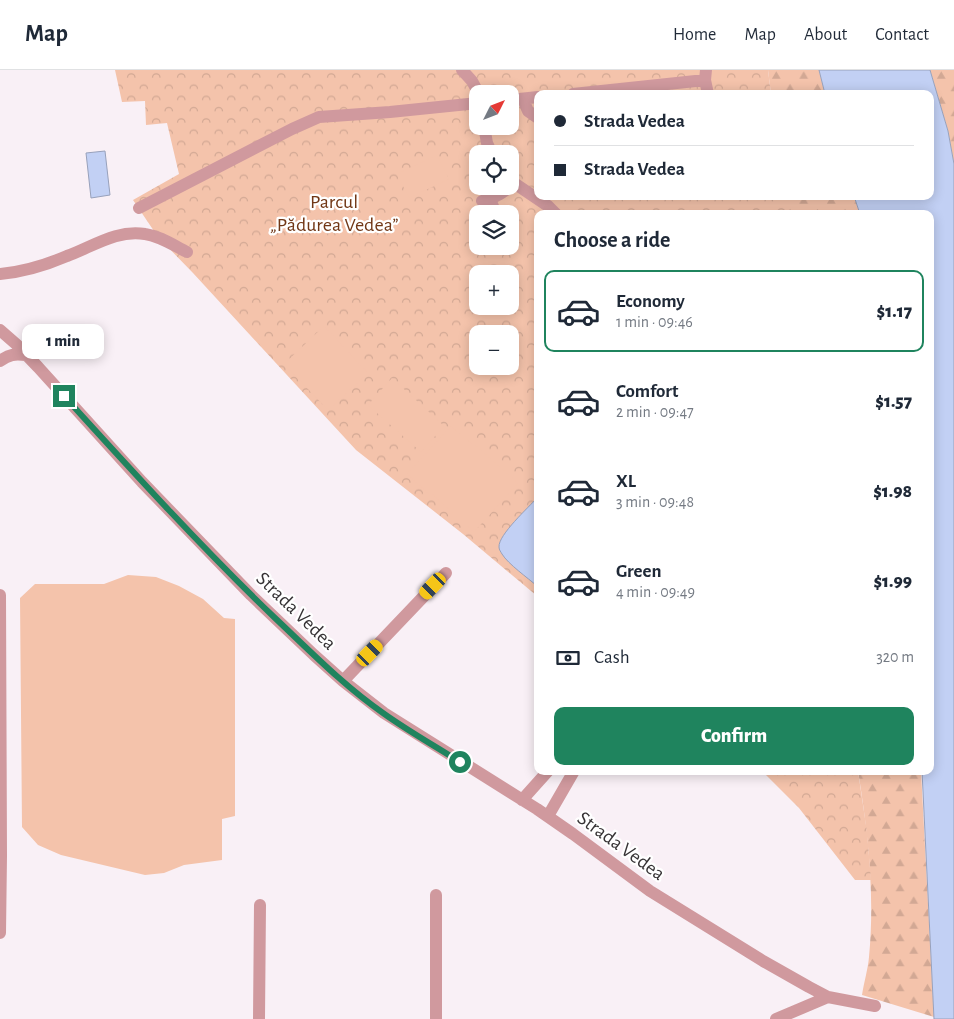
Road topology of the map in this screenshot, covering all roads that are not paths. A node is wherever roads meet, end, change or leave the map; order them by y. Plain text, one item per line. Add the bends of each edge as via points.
1 (462, 70) edge
2 (705, 75) edge
3 (474, 85) edge
4 (601, 90) edge
5 (707, 90) edge
6 (534, 98) edge
7 (519, 100) edge
8 (519, 103) edge
9 (469, 104) edge
10 (534, 115) edge
11 (519, 185) edge
12 (497, 195) edge
13 (534, 196) edge
14 (540, 200) edge
15 (490, 205) edge
16 (139, 208) dead end
17 (552, 210) edge
18 (187, 252) dead end
19 (0, 274) edge
20 (0, 330) edge
21 (26, 354) junction
22 (0, 361) edge
23 (446, 573) dead end
24 (0, 595) edge
25 (343, 681) junction
26 (544, 775) edge
27 (572, 775) edge
28 (522, 800) junction
29 (548, 816) junction
30 (1, 856) edge
31 (436, 895) dead end
32 (260, 906) dead end
33 (0, 933) edge
34 (828, 997) junction
35 (875, 1006) dead end
36 (259, 1019) edge
37 (436, 1019) edge
38 (776, 1019) edge

1 - 3 street
2 - 4 street
2 - 5 street
6 - 7 street
8 - 10 street
9 - 16 street via 319,117
11 - 13 street
12 - 15 street via 486,200
14 - 17 street
18 - 19 street via 158,237 127,233 40,266
20 - 21 street, Strada Vedea
21 - 22 street via 14,354
21 - 25 street, Strada Vedea via 230,574
23 - 25 street
24 - 30 street
25 - 28 street, Strada Vedea via 384,714
26 - 28 street
27 - 29 street
28 - 29 street, Strada Vedea
29 - 34 street, Strada Vedea via 674,907 763,962
30 - 33 street
31 - 37 street
32 - 36 street
34 - 35 street, Strada Vedea
34 - 38 street

